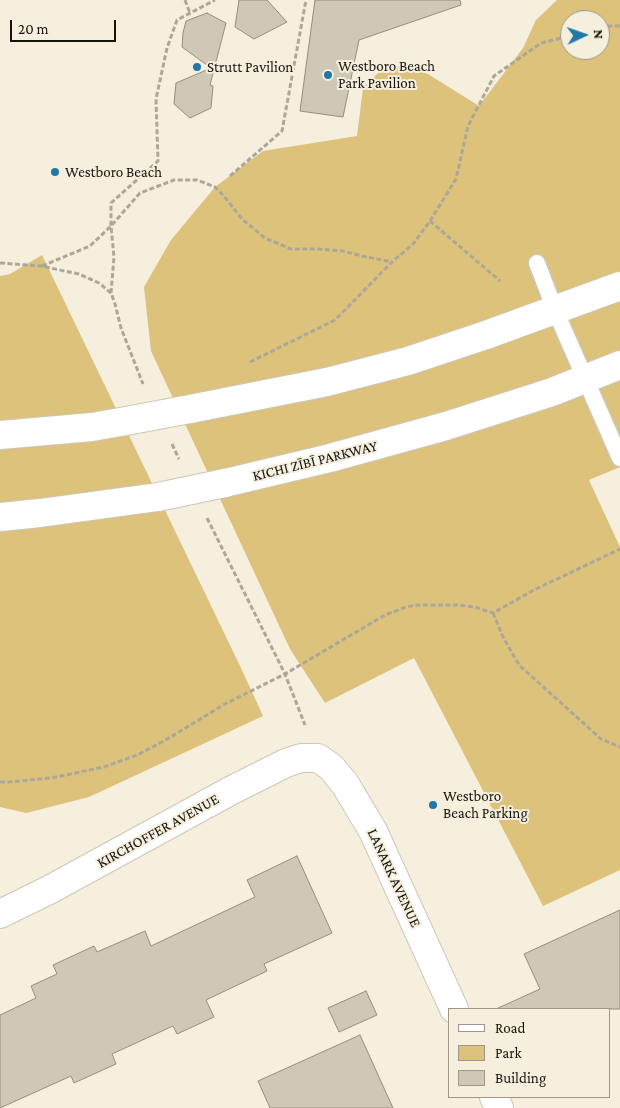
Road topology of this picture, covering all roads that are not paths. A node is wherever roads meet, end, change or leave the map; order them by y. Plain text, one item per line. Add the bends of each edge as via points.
1 (537, 264) dead end
2 (620, 286) edge
3 (555, 310) junction
4 (620, 364) edge
5 (585, 379) junction
6 (0, 435) edge
7 (620, 458) edge
8 (0, 517) edge
9 (318, 758) joint
10 (0, 914) edge
11 (454, 1008) edge

1 - 3 lane
2 - 3 main road
3 - 5 lane
3 - 6 main road, bridge via 461,344 327,382 92,427
4 - 5 main road, KICHI ZĪBĪ PARKWAY
5 - 7 lane
5 - 8 main road, KICHI ZĪBĪ PARKWAY, bridge via 446,426 225,483 158,497
9 - 10 main road, KIRCHOFFER AVENUE via 301,758 286,763
9 - 11 main road, LANARK AVENUE via 331,767 345,784 374,831

